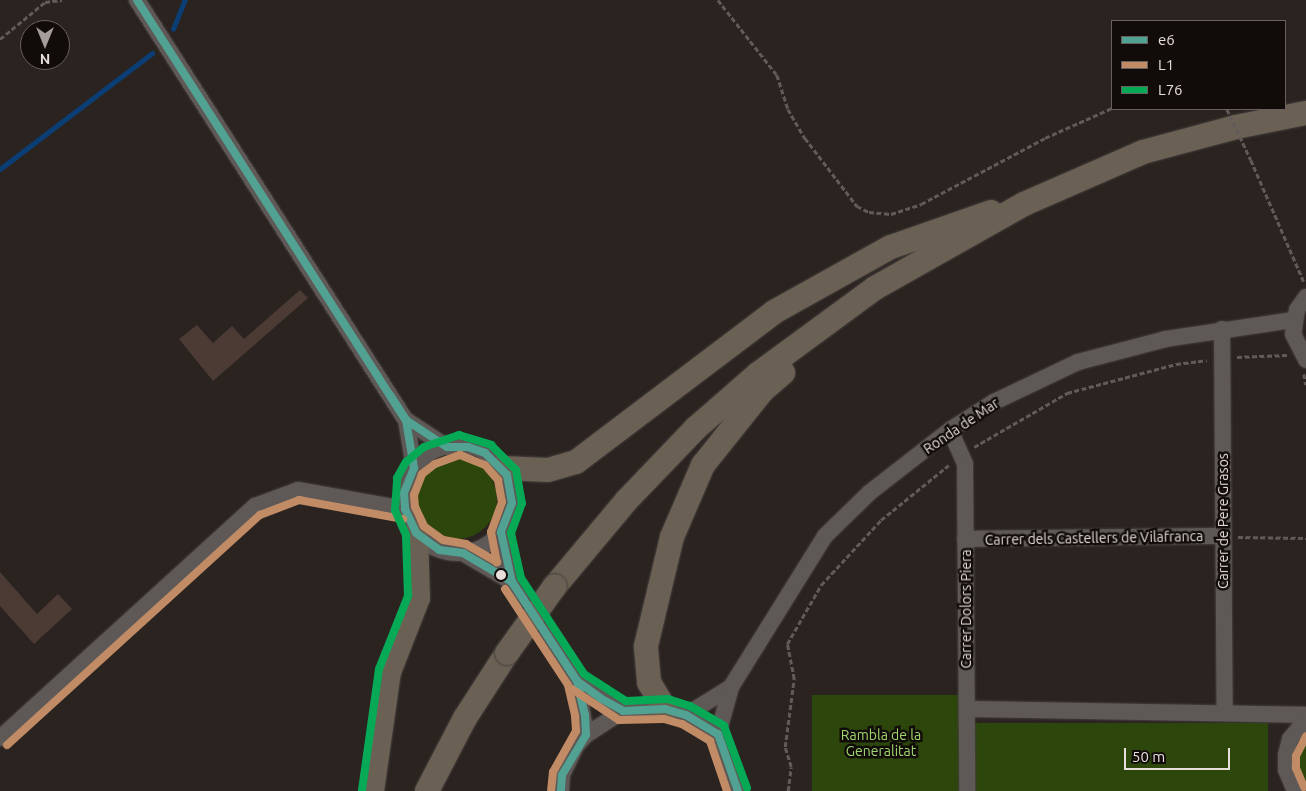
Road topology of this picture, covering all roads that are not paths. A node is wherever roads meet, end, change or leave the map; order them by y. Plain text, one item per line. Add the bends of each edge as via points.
1 (136, 3) edge
2 (1306, 113) edge
3 (1024, 204) junction
4 (1306, 297) edge
5 (1293, 320) junction
6 (1222, 328) junction
7 (1298, 362) edge
8 (406, 420) junction
9 (950, 430) junction
10 (447, 447) junction
11 (414, 468) junction
12 (503, 468) junction
13 (405, 509) junction
14 (501, 532) junction
15 (416, 533) junction
16 (1224, 536) junction
17 (965, 539) junction
18 (463, 553) junction
19 (512, 582) junction
20 (577, 681) junction
21 (731, 687) junction
22 (967, 709) junction
23 (623, 711) junction
24 (676, 712) junction
25 (1225, 713) junction
26 (1306, 715) edge
27 (1306, 720) edge
28 (718, 734) junction
29 (586, 735) junction
30 (0, 738) edge
31 (372, 791) edge
32 (427, 791) edge
33 (561, 791) edge
34 (738, 791) edge
35 (967, 791) edge
36 (1295, 791) edge

1 - 8 street
2 - 3 highway via 1236,127 1143,152
3 - 12 highway via 956,221 891,247 774,312 576,462 548,470
3 - 24 highway via 980,239 840,323 762,391 703,464 665,560 646,646 649,682
3 - 32 highway, bridge via 875,288 758,374 696,428 626,500 555,586 465,718
4 - 5 street
5 - 6 street, Ronda de Mar
5 - 7 street
6 - 9 street, Ronda de Mar via 1078,362 994,402
6 - 16 street, Carrer de Pere Grasos
8 - 10 street
8 - 11 street
9 - 17 street, Carrer Dolors Piera via 965,464
9 - 21 street, Ronda de Mar via 869,493 825,536
10 - 11 street
10 - 12 street via 476,448
11 - 13 street via 404,493
12 - 14 street via 512,503
13 - 15 street
13 - 30 street via 298,490 255,506
14 - 18 street via 480,549
14 - 19 street
15 - 18 street via 438,550
15 - 31 highway via 418,598 389,672
16 - 17 street, Carrer dels Castellers de Vilafranca
16 - 25 street, Carrer de Pere Grasos
17 - 22 street, Carrer Dolors Piera
18 - 19 street
19 - 20 street
20 - 23 street
20 - 29 street
21 - 24 street, Ronda de Mar
21 - 28 street, Ronda de Mar
22 - 25 street
22 - 35 street, Carrer Dolors Piera
23 - 24 street
23 - 29 street
24 - 28 street
25 - 26 street
27 - 36 street via 1290,739 1286,755 1286,770
28 - 34 street
29 - 33 street via 562,775

